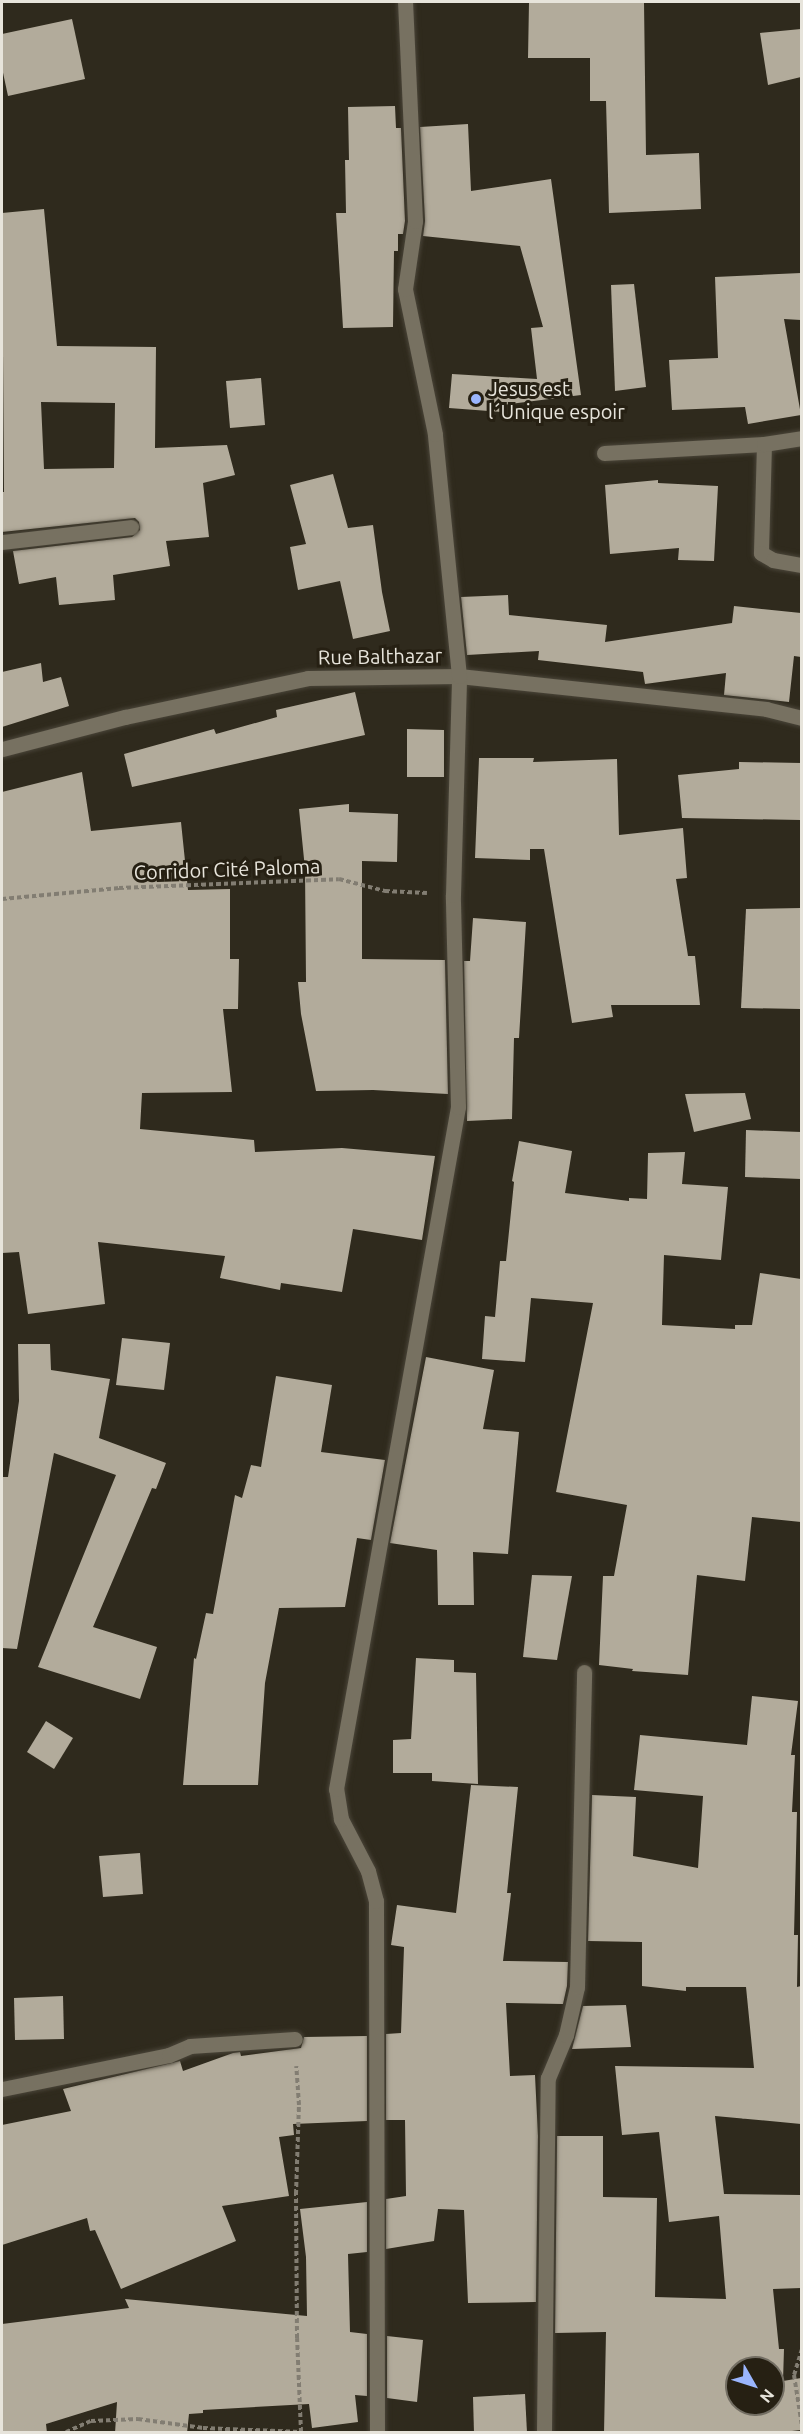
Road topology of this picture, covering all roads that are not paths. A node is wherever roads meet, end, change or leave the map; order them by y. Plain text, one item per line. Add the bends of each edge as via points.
1 (405, 2) edge
2 (801, 438) edge
3 (764, 444) junction
4 (604, 453) dead end
5 (131, 527) dead end
6 (2, 542) edge
7 (801, 565) edge
8 (459, 676) junction
9 (801, 718) edge
10 (2, 749) edge
11 (584, 1672) dead end
12 (295, 2039) road end
13 (2, 2089) edge
14 (376, 2433) edge
15 (544, 2433) edge

1 - 8 street via 415,221 405,289 435,434
2 - 3 street
3 - 4 street
3 - 7 street via 761,553 773,560
5 - 6 street
8 - 9 street, Rue Balthazar via 766,709
8 - 10 street, Rue Balthazar via 308,678 125,717
8 - 14 street via 453,895 458,1107 336,1789 341,1819 368,1871 376,1901
11 - 15 street via 577,1987 566,2035 548,2078
12 - 13 street via 190,2046 169,2055

